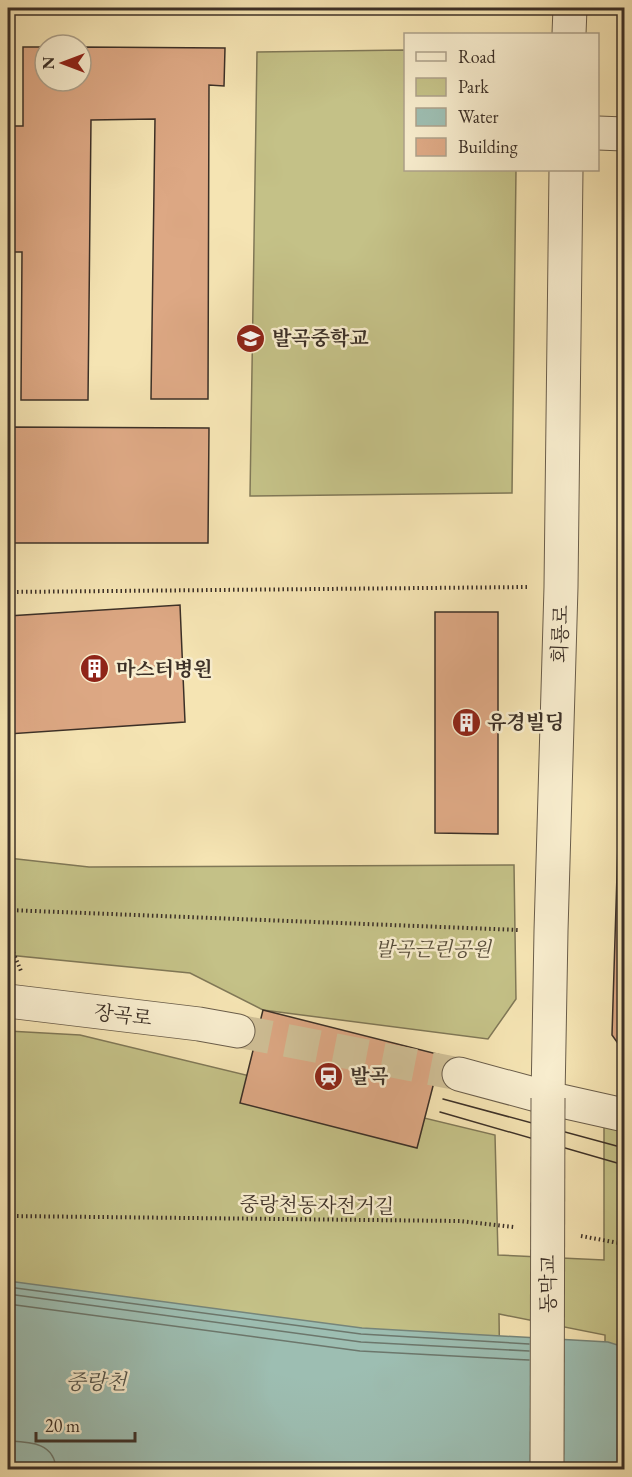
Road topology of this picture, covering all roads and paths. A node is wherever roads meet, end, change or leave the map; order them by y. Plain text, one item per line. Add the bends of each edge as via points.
1 (570, 8) edge
2 (569, 33) edge
3 (599, 133) edge
4 (624, 134) edge
5 (566, 171) edge
6 (561, 587) junction
7 (8, 592) edge
8 (8, 910) edge
9 (551, 931) junction
10 (8, 1001) edge
11 (238, 1031) tunnel mouth
12 (459, 1074) tunnel mouth
13 (548, 1098) junction
14 (624, 1115) edge
15 (8, 1216) edge
16 (516, 1227) dead end
17 (571, 1235) dead end
18 (624, 1244) edge
19 (547, 1470) edge

1 - 2 street
3 - 4 street
5 - 6 street, 회룡로
6 - 7 path
6 - 9 street, 회룡로
8 - 9 path
9 - 13 street, 회룡로
10 - 11 street, 장곡로
12 - 13 street
13 - 14 street
13 - 19 street, 동막교, bridge
15 - 16 path, 중랑천동자전거길 via 460,1221
17 - 18 path

